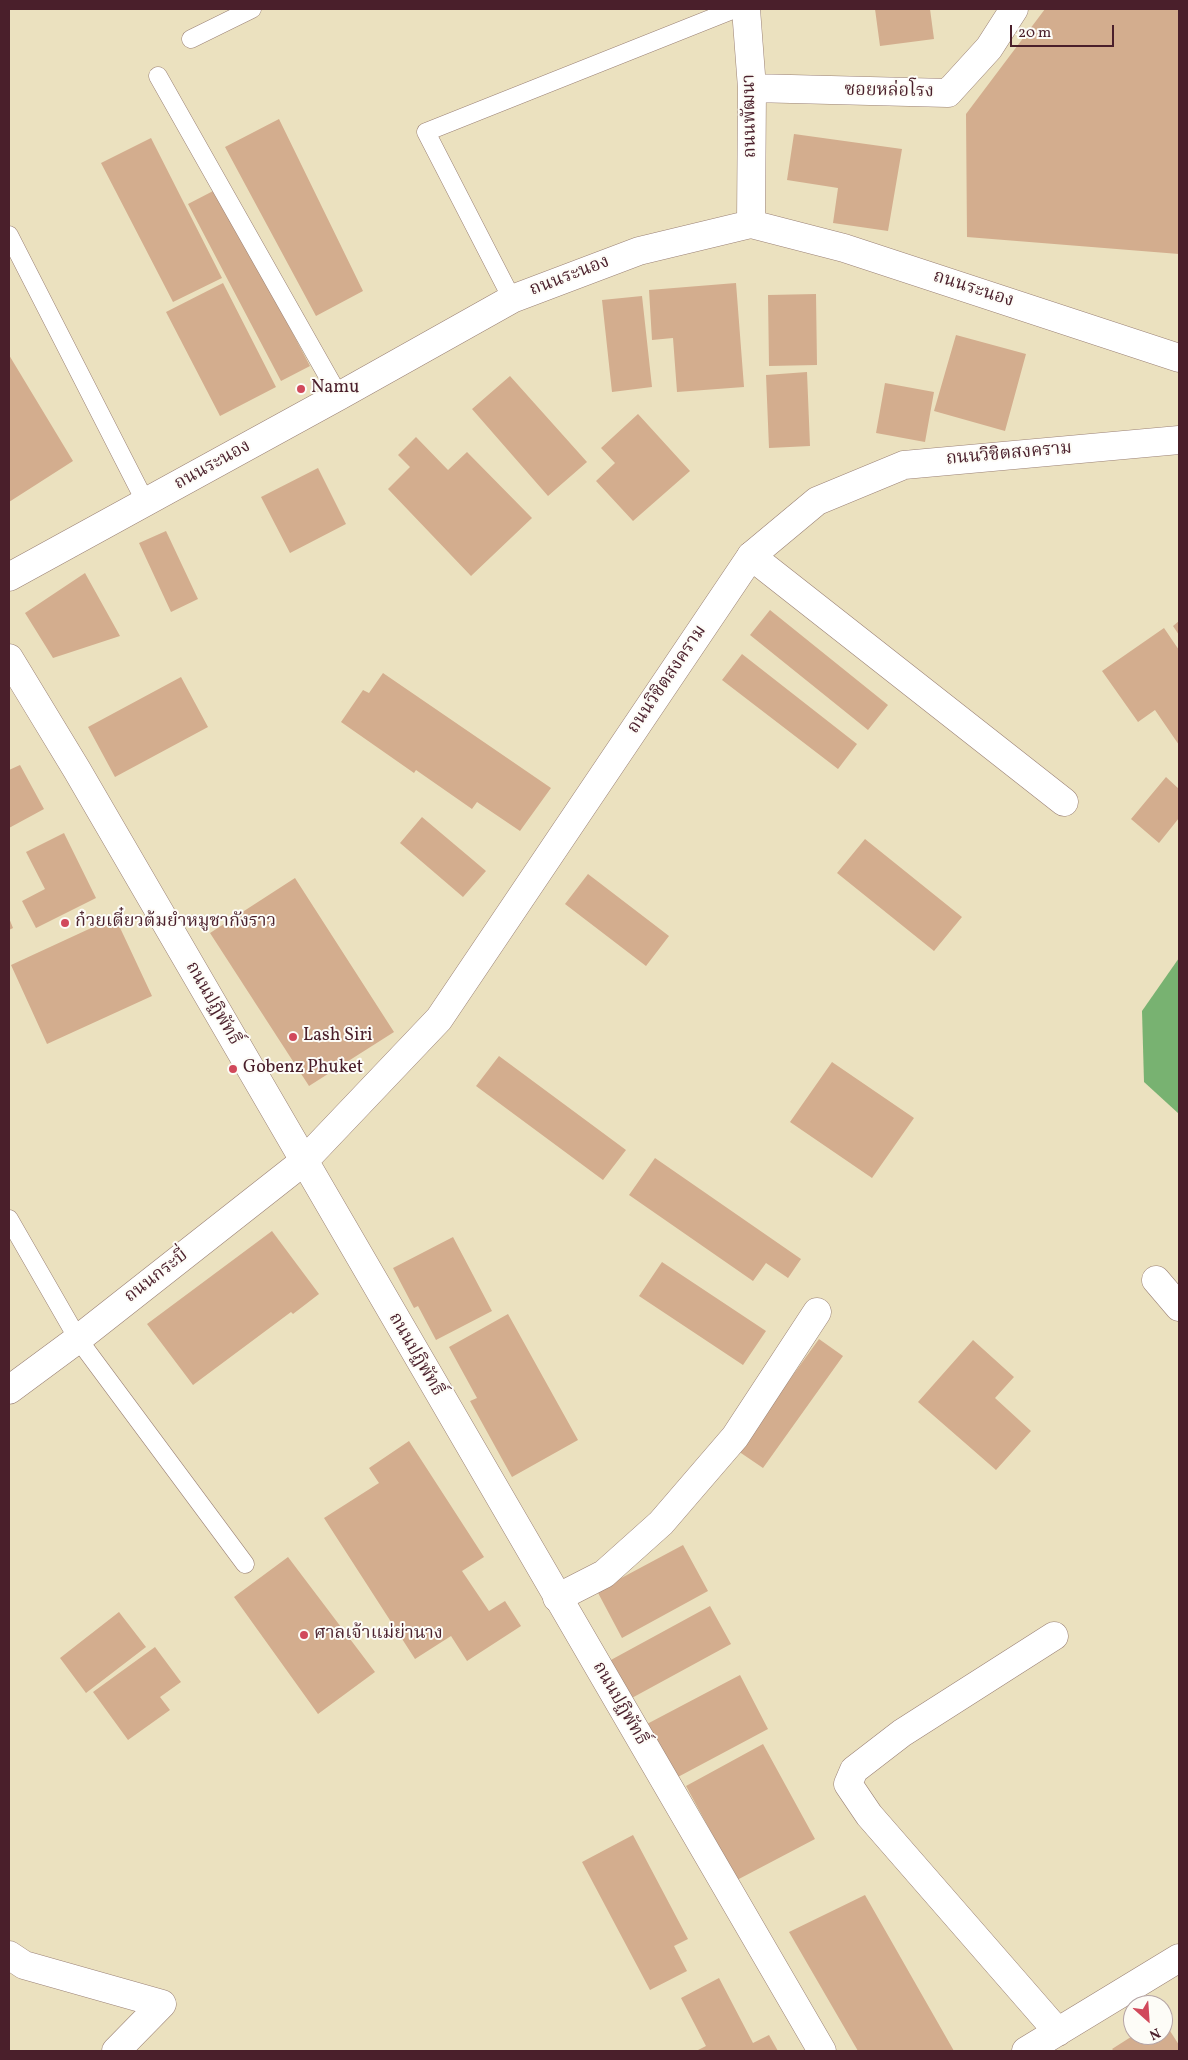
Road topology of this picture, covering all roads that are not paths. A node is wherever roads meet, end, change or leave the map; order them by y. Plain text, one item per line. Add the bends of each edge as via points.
1 (252, 9) edge
2 (735, 9) edge
3 (746, 9) edge
4 (1014, 9) edge
5 (191, 39) dead end
6 (158, 76) dead end
7 (752, 88) junction
8 (751, 224) junction
9 (9, 235) edge
10 (512, 299) junction
11 (1179, 358) edge
12 (339, 396) junction
13 (1179, 440) edge
14 (146, 503) junction
15 (751, 556) junction
16 (9, 577) edge
17 (9, 658) edge
18 (1064, 802) dead end
19 (303, 1162) junction
20 (9, 1219) edge
21 (1156, 1280) dead end
22 (1179, 1307) edge
23 (817, 1312) dead end
24 (78, 1339) junction
25 (9, 1390) edge
26 (245, 1564) dead end
27 (557, 1598) junction
28 (1054, 1636) dead end
29 (9, 1955) edge
30 (1179, 1958) edge
31 (1058, 2032) junction
32 (116, 2051) edge
33 (822, 2051) edge
34 (1026, 2051) edge

1 - 5 lane
2 - 10 lane via 426,132
3 - 7 street, ถนนพัฒนา
4 - 7 street, ซอยหล่อโรง via 989,48 948,93
6 - 12 lane
7 - 8 street, ถนนพัฒนา
8 - 10 street, ถนนระนอง via 639,251
8 - 11 street, ถนนระนอง via 844,248
9 - 14 lane
10 - 12 street, ถนนระนอง
12 - 14 street, ถนนระนอง
13 - 15 street, ถนนวิชิตสงคราม via 904,465 818,501
14 - 16 street, ถนนระนอง
15 - 18 street
15 - 19 street, ถนนวิชิตสงคราม via 438,1019
17 - 19 street, ถนนปฏิพัทธิ์
19 - 24 street, ถนนกระบี่
19 - 27 street, ถนนปฏิพัทธิ์
20 - 24 lane
21 - 22 street
23 - 27 street via 735,1436 661,1523 604,1574
24 - 25 street, ถนนกระบี่
24 - 26 lane
27 - 33 street, ถนนปฏิพัทธิ์
28 - 31 street via 902,1733 854,1770 848,1784 869,1815
29 - 32 street via 24,1965 162,2004
30 - 31 street
31 - 34 street

